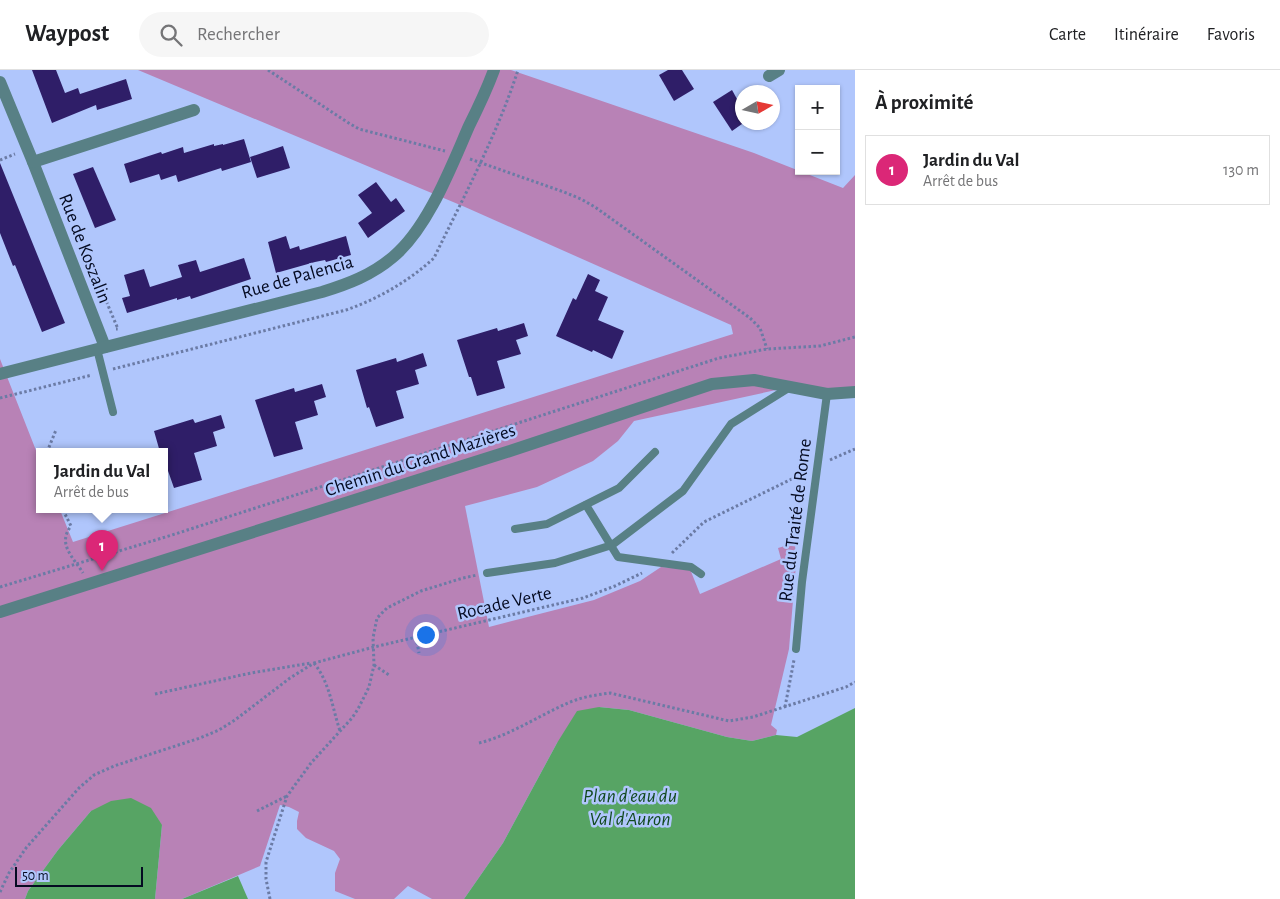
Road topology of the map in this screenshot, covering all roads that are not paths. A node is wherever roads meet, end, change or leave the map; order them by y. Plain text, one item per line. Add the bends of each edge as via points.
1 (494, 70) edge
2 (0, 82) edge
3 (194, 110) dead end
4 (33, 162) junction
5 (101, 348) junction
6 (0, 374) edge
7 (790, 387) junction
8 (855, 392) edge
9 (827, 394) junction
10 (113, 412) dead end
11 (655, 452) dead end
12 (586, 505) junction
13 (515, 529) dead end
14 (612, 545) junction
15 (487, 573) road end
16 (701, 574) dead end
17 (0, 612) edge
18 (796, 649) road end

1 - 5 street, Rue de Palencia via 457,155 420,228 394,256 370,274 322,292
2 - 4 street, Rue de Koszalin
3 - 4 street
4 - 5 street, Rue de Koszalin
5 - 6 street, Rue de Palencia
5 - 10 lane
7 - 9 street, Chemin du Grand Mazières
7 - 14 lane via 731,424 683,491
7 - 17 street, Chemin du Grand Mazières via 754,380 712,384
8 - 9 street, Chemin du Grand Mazières
9 - 18 lane, Rue du Traité de Rome
11 - 12 lane via 619,488
12 - 13 lane via 548,524
12 - 14 lane
14 - 15 lane via 555,563
14 - 16 lane via 618,557 691,567

